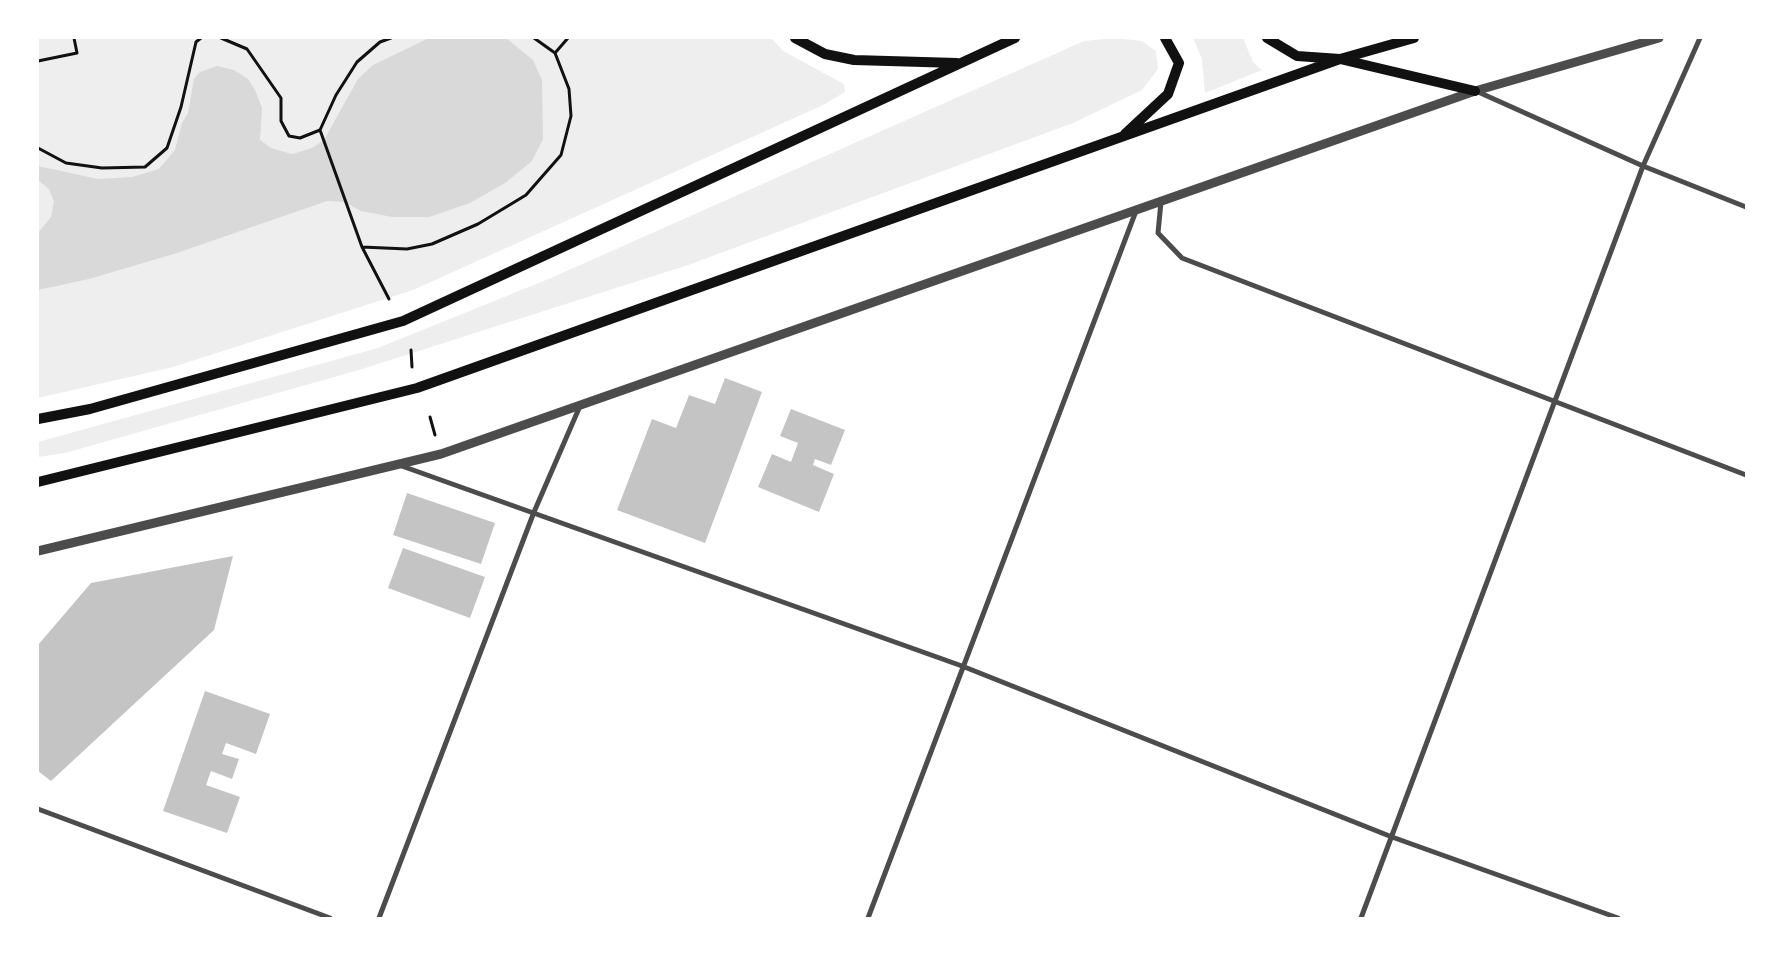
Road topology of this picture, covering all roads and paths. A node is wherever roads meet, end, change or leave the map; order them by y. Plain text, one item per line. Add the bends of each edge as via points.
1 (74, 38) edge
2 (201, 38) edge
3 (221, 38) edge
4 (391, 38) edge
5 (534, 38) edge
6 (568, 38) edge
7 (794, 38) edge
8 (1015, 38) edge
9 (1165, 38) edge
10 (1267, 38) edge
11 (1414, 38) edge
12 (1660, 38) edge
13 (1700, 38) edge
14 (555, 52) junction
15 (1340, 59) junction
16 (38, 62) edge
17 (961, 63) junction
18 (1475, 90) junction
19 (320, 130) junction
20 (1120, 138) junction
21 (38, 148) edge
22 (1643, 166) junction
23 (1161, 202) junction
24 (1746, 207) edge
25 (1136, 211) junction
26 (362, 247) junction
27 (390, 299) dead end
28 (411, 350) dead end
29 (412, 371) dead end
30 (1554, 402) junction
31 (580, 406) junction
32 (430, 417) dead end
33 (38, 419) edge
34 (437, 442) dead end
35 (394, 464) junction
36 (1746, 475) edge
37 (38, 482) edge
38 (534, 512) junction
39 (38, 551) edge
40 (962, 666) junction
41 (38, 809) edge
42 (1392, 837) junction
43 (330, 918) edge
44 (379, 918) edge
45 (868, 918) edge
46 (1360, 918) edge
47 (1618, 918) edge

1 - 16 path via 77,52
2 - 21 path via 196,42 181,107 167,148 145,167 102,168 66,163
3 - 19 path via 247,49 269,78 281,98 281,121 290,136 300,138
4 - 19 path via 380,42 357,62 336,95
5 - 14 path
6 - 14 path
7 - 17 main road via 825,54 854,60
8 - 17 main road
9 - 20 main road via 1179,63 1168,94
10 - 15 main road via 1297,56
11 - 15 main road
12 - 18 street
13 - 22 street
14 - 26 path via 569,89 571,116 561,155 526,195 478,224 432,244 407,249
15 - 18 main road
15 - 20 main road
17 - 33 main road via 403,321 90,409
18 - 22 street
18 - 23 street
19 - 26 path
20 - 37 main road via 417,388
22 - 24 street
22 - 30 street
23 - 25 street
23 - 30 street via 1158,233 1182,258
25 - 31 street
25 - 40 street
26 - 27 path
28 - 29 path
30 - 36 street
30 - 42 street
31 - 35 street via 440,454
31 - 38 street
32 - 34 path
35 - 38 street
35 - 39 street
38 - 40 street
38 - 44 street
40 - 42 street
40 - 45 street
41 - 43 street
42 - 46 street
42 - 47 street

